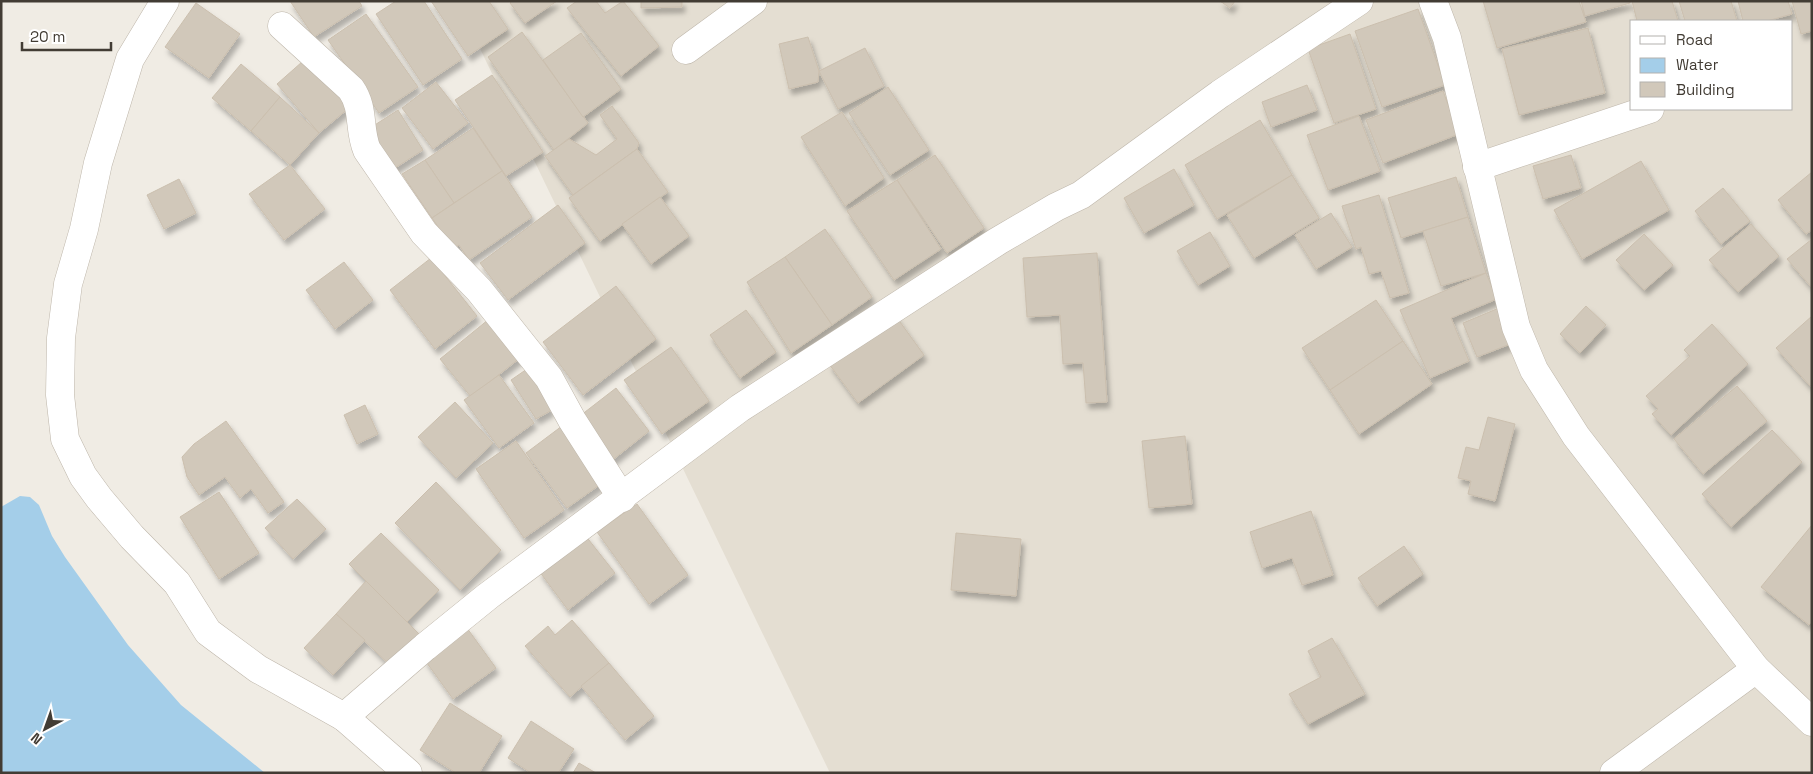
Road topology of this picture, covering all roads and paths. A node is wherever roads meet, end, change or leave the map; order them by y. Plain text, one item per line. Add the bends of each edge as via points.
1 (165, 1) edge
2 (753, 1) edge
3 (1359, 1) edge
4 (1433, 1) edge
5 (282, 26) dead end
6 (686, 50) dead end
7 (1647, 110) edge
8 (1477, 167) junction
9 (622, 498) junction
10 (1756, 669) junction
11 (344, 718) junction
12 (1812, 722) edge
13 (408, 773) edge
14 (1614, 773) edge

1 - 11 street via 130,58 98,163 68,284 61,338 60,395 65,439 83,476 99,498 177,583 208,632 258,669
2 - 6 street
3 - 9 street via 1220,94 1082,195 998,241 740,408
4 - 8 street via 1447,38
5 - 9 street via 358,98 362,139 367,150 424,234 479,290 544,371
7 - 8 street
8 - 10 street via 1516,327 1534,370 1576,436
9 - 11 street via 488,596
10 - 12 street
10 - 14 street
11 - 13 street

